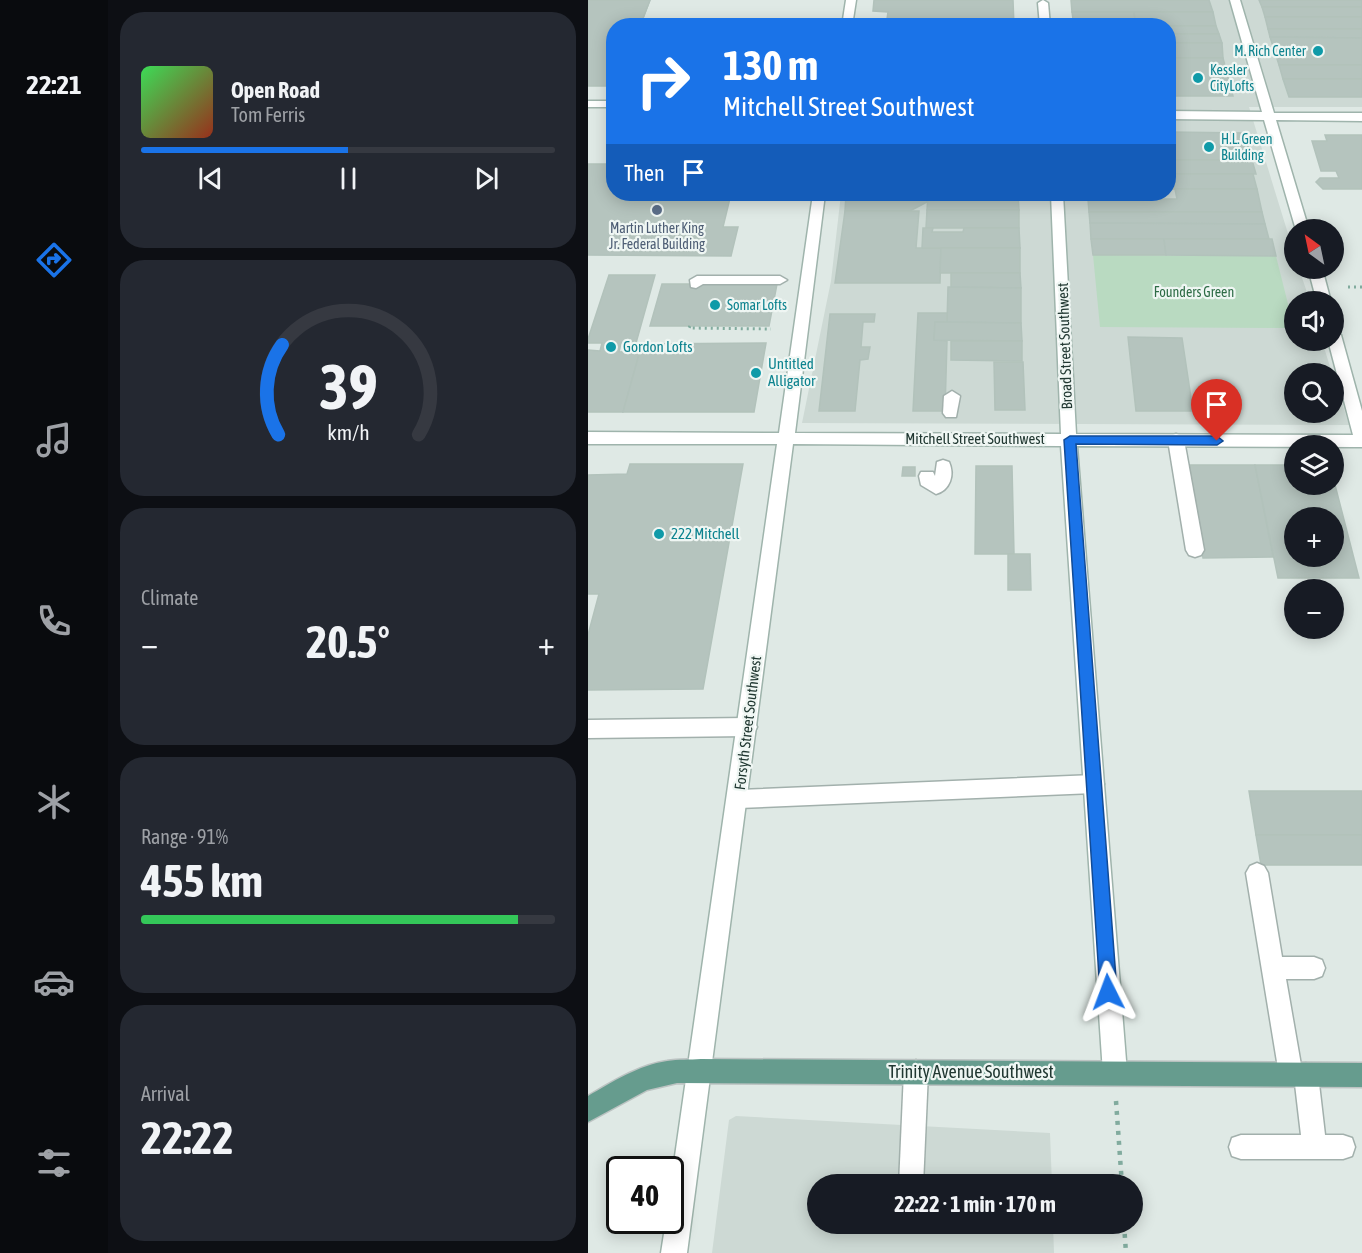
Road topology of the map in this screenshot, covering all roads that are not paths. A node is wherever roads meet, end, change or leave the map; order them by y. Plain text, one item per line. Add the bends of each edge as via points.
1 (851, 0) edge
2 (1235, 0) edge
3 (1043, 3) dead end
4 (848, 18) edge
5 (1044, 18) edge
6 (588, 104) edge
7 (606, 104) edge
8 (1176, 115) edge
9 (1269, 116) junction
10 (1362, 117) edge
11 (818, 201) edge
12 (1057, 201) edge
13 (1300, 219) edge
14 (780, 280) dead end
15 (696, 284) dead end
16 (1338, 351) edge
17 (952, 396) dead end
18 (951, 413) dead end
19 (588, 438) edge
20 (786, 438) junction
21 (1070, 440) junction
22 (1176, 440) junction
23 (1362, 441) edge
24 (943, 466) dead end
25 (927, 476) dead end
26 (1195, 550) dead end
27 (747, 727) junction
28 (588, 729) edge
29 (1094, 784) junction
30 (739, 799) junction
31 (1257, 873) dead end
32 (1272, 968) junction
33 (1314, 968) dead end
34 (701, 1071) junction
35 (916, 1072) junction
36 (1114, 1073) junction
37 (1299, 1074) junction
38 (1362, 1074) edge
39 (588, 1110) edge
40 (1240, 1147) dead end
41 (1314, 1147) junction
42 (1343, 1147) dead end
43 (911, 1174) edge
44 (674, 1253) edge

1 - 4 street
2 - 9 street
3 - 5 street
6 - 7 street
8 - 9 street
9 - 10 street
9 - 13 street
11 - 20 street, Forsyth Street Southwest
12 - 21 street, Broad Street Southwest
14 - 15 street via 697,280
16 - 23 street
17 - 18 street
19 - 20 street, Mitchell Street Southwest
20 - 21 street, Mitchell Street Southwest
20 - 27 street, Forsyth Street Southwest
21 - 22 street, Mitchell Street Southwest
21 - 29 street, Broad Street Southwest
22 - 23 street, Mitchell Street Southwest
22 - 26 street
24 - 25 street via 943,481 936,488
27 - 28 street
27 - 30 street, Forsyth Street Southwest
29 - 30 street
29 - 36 street, Broad Street Southwest
30 - 34 street, Forsyth Street Southwest
31 - 32 street
32 - 33 street
32 - 37 street
34 - 35 main road, Trinity Avenue Southwest
34 - 39 main road, Trinity Avenue Southwest via 664,1073 645,1079
34 - 44 street, Forsyth Street Southwest
35 - 36 main road, Trinity Avenue Southwest
35 - 43 street
36 - 37 main road, Trinity Avenue Southwest
37 - 38 main road, Trinity Avenue Southwest
37 - 41 street
40 - 41 street
41 - 42 street

